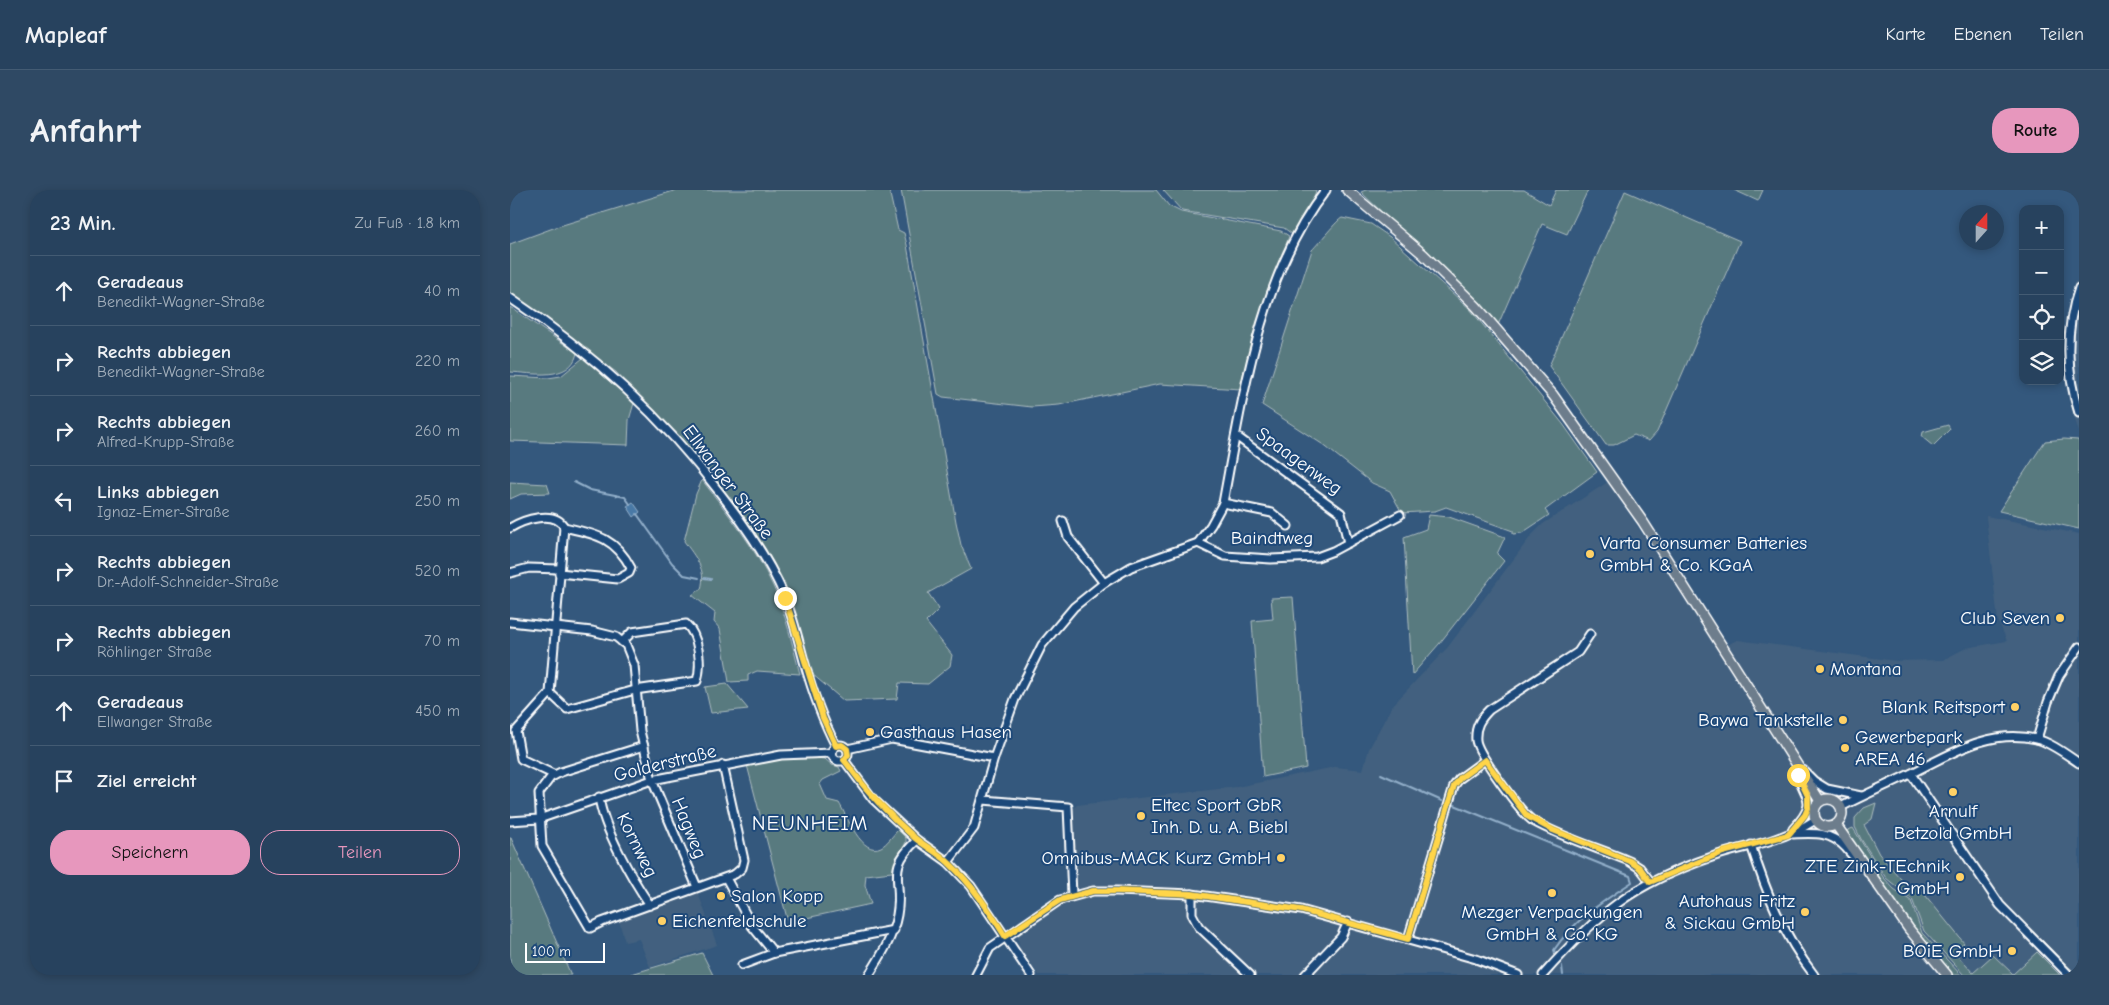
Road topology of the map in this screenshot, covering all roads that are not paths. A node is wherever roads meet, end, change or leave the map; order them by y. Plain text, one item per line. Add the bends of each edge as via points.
1 (1320, 190) edge
2 (1326, 190) edge
3 (1347, 190) edge
4 (1354, 190) edge
5 (1361, 201) junction
6 (1314, 206) junction
7 (2079, 288) edge
8 (510, 298) edge
9 (2076, 311) edge
10 (2079, 413) edge
11 (1236, 436) junction
12 (1223, 503) junction
13 (1400, 515) dead end
14 (1062, 521) dead end
15 (1288, 526) dead end
16 (564, 527) junction
17 (510, 528) edge
18 (1198, 543) junction
19 (1348, 543) junction
20 (559, 571) junction
21 (510, 573) edge
22 (1104, 583) junction
23 (510, 622) edge
24 (555, 628) junction
25 (1590, 634) dead end
26 (622, 642) junction
27 (2079, 647) edge
28 (635, 690) junction
29 (550, 693) junction
30 (513, 731) edge
31 (2037, 739) junction
32 (644, 746) junction
33 (836, 746) junction
34 (847, 749) junction
35 (832, 753) junction
36 (994, 758) junction
37 (844, 760) junction
38 (1485, 760) junction
39 (2079, 763) edge
40 (722, 765) junction
41 (1797, 766) junction
42 (1911, 774) junction
43 (555, 775) junction
44 (652, 780) junction
45 (1861, 796) junction
46 (599, 797) junction
47 (983, 800) junction
48 (1820, 801) junction
49 (1841, 806) junction
50 (539, 819) junction
51 (510, 820) edge
52 (1815, 820) junction
53 (1836, 825) junction
54 (1788, 835) junction
55 (917, 840) junction
56 (1750, 845) junction
57 (1861, 861) junction
58 (948, 862) junction
59 (726, 878) junction
60 (1650, 882) junction
61 (698, 888) junction
62 (1192, 894) junction
63 (1072, 895) junction
64 (650, 905) junction
65 (1348, 922) junction
66 (894, 930) junction
67 (1005, 936) junction
68 (1408, 939) junction
69 (774, 953) junction
70 (742, 965) dead end
71 (869, 975) edge
72 (976, 975) edge
73 (1031, 975) edge
74 (1250, 975) edge
75 (1305, 975) edge
76 (1518, 975) edge
77 (1543, 975) edge
78 (1814, 975) edge
79 (1947, 975) edge
80 (2069, 975) edge

1 - 6 street
2 - 6 street
3 - 5 main road
4 - 5 main road
5 - 41 main road via 1423,254 1476,306 1553,395 1643,522
6 - 11 street via 1295,237 1271,296 1243,395
7 - 9 street
8 - 33 street, Ellwanger Straße via 584,350 639,399 681,444 736,513 760,548 785,598 823,718
9 - 10 street via 2069,364
11 - 12 street
11 - 19 street, Spaagenweg via 1341,513
12 - 15 street via 1272,513
12 - 18 street
13 - 19 street, Baindtweg
14 - 22 street via 1068,537
16 - 17 street via 556,519 532,518
16 - 20 street
16 - 20 street via 600,536 613,543 631,568 618,579
18 - 19 street, Baindtweg via 1225,556 1271,558 1317,556
18 - 22 street via 1131,567
20 - 21 street via 529,568
20 - 24 street
22 - 36 street via 1074,607 1042,645 1015,699
23 - 24 street
24 - 26 street via 592,631 616,637
24 - 29 street
25 - 38 street via 1578,652 1485,714 1476,729 1476,743
26 - 28 street, Hagweg via 634,665
26 - 28 street via 632,632 686,624 694,632 700,670 697,681
27 - 31 street via 2059,676
28 - 29 street via 567,709
28 - 32 street, Hagweg
29 - 30 street
30 - 43 street via 521,759
31 - 39 street
31 - 42 street via 2012,737 1980,741 1945,754
32 - 43 street
32 - 44 street, Hagweg
33 - 34 street via 842,745
33 - 35 street
34 - 36 street via 892,739
34 - 37 street via 848,755
35 - 37 street via 838,761
35 - 40 street, Golderstraße via 781,754
36 - 47 street
37 - 55 street via 873,799
38 - 60 street via 1527,816 1630,861
38 - 68 street via 1454,786
40 - 44 street, Golderstraße
40 - 59 street via 744,860 736,874
41 - 45 street via 1826,790
41 - 48 main road
41 - 54 street via 1808,796 1808,808
42 - 45 street
42 - 80 street via 2000,905
43 - 50 street via 539,793
44 - 46 street, Golderstraße
44 - 61 street, Hagweg
45 - 49 street
46 - 50 street, Golderstraße
46 - 64 street, Kornweg via 608,826
47 - 58 street via 974,828
47 - 63 street via 1068,807
48 - 49 main road via 1829,799
48 - 52 main road via 1814,808
49 - 53 main road via 1842,819
50 - 51 street, Golderstraße
50 - 64 street via 542,846 590,928
52 - 53 main road via 1822,826
52 - 54 street
53 - 57 main road
54 - 56 street
54 - 57 street via 1823,834 1834,838 1853,858
55 - 58 street
55 - 66 street via 904,852 896,866 898,913
56 - 60 street
56 - 78 street via 1776,915
57 - 79 main road via 1909,929
58 - 67 street via 971,886
59 - 61 street
59 - 69 street via 752,926
60 - 77 street via 1610,907
61 - 64 street
62 - 63 street via 1109,891
62 - 65 street via 1301,910
62 - 74 street via 1192,914 1198,927
63 - 67 street
65 - 68 street
65 - 75 street via 1341,937
66 - 69 street
66 - 71 street
67 - 72 street via 990,948
67 - 73 street
68 - 76 street
69 - 70 street

